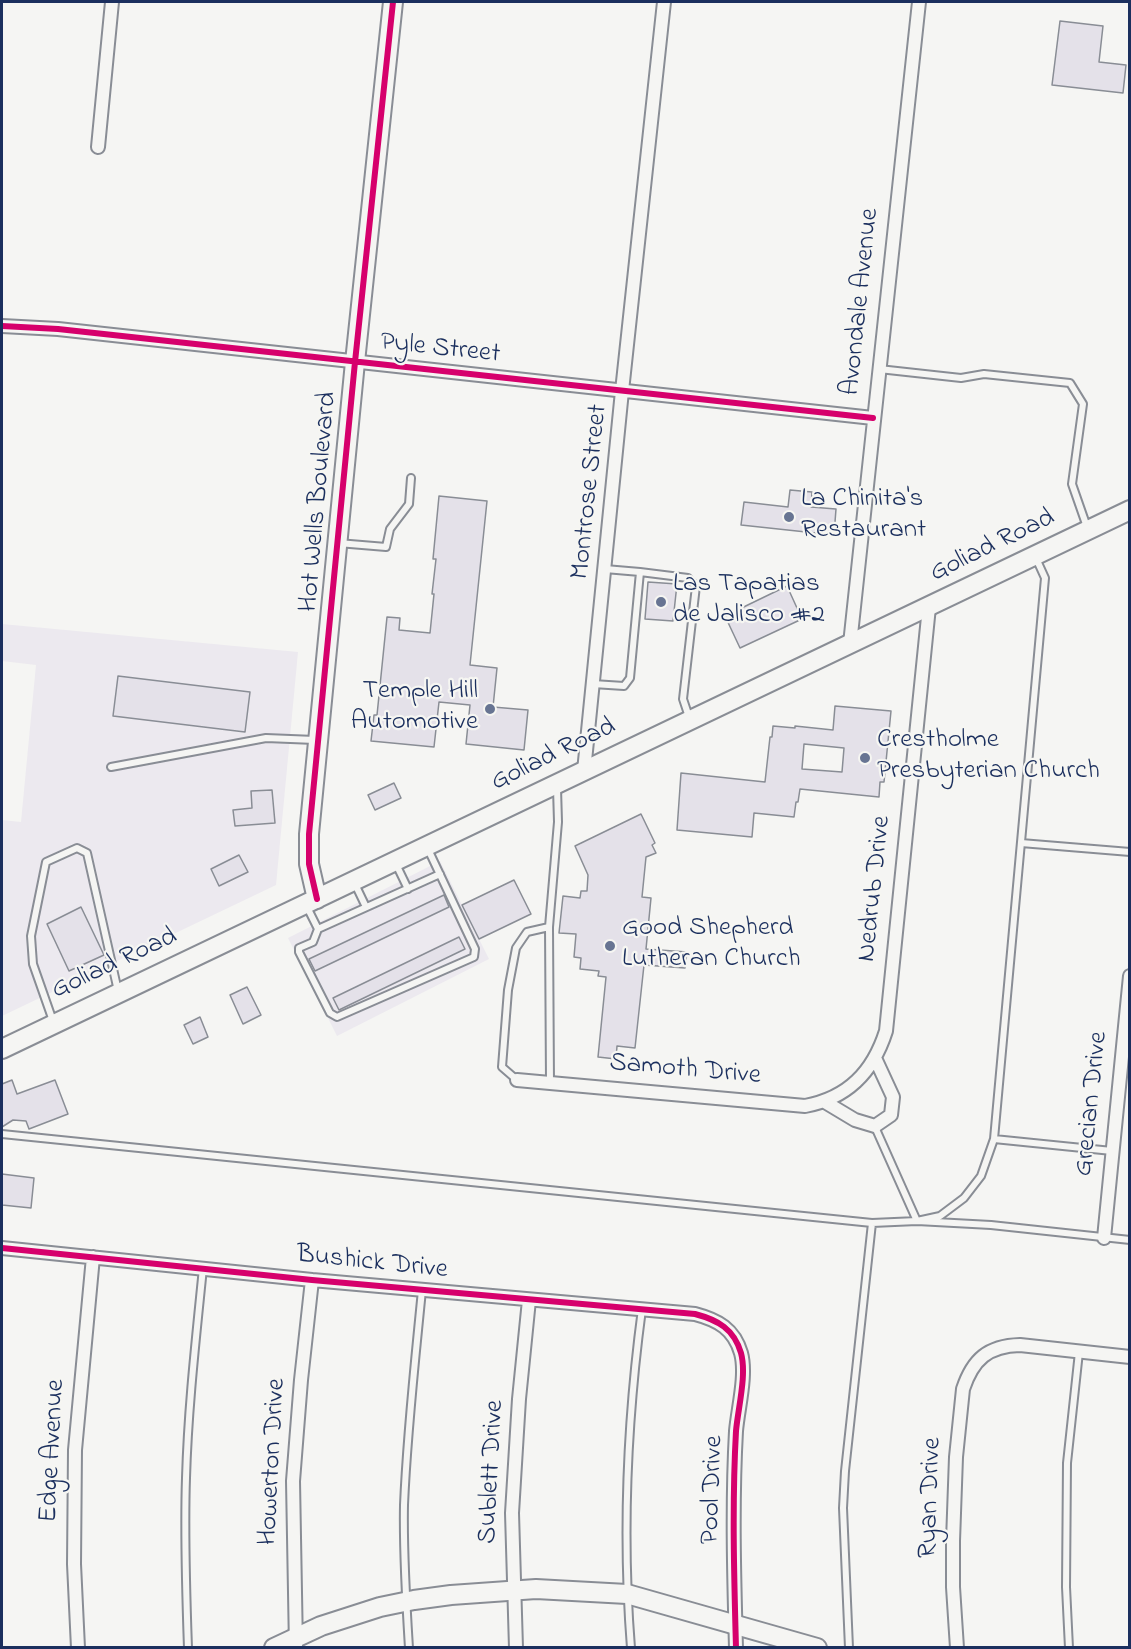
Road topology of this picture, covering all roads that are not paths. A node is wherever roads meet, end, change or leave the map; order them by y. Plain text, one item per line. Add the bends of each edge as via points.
1 (112, 2) edge
2 (393, 2) edge
3 (664, 2) edge
4 (919, 2) edge
5 (98, 147) dead end
6 (2, 326) edge
7 (355, 362) junction
8 (879, 369) junction
9 (622, 391) junction
10 (873, 418) junction
11 (411, 478) dead end
12 (1130, 510) edge
13 (1089, 530) junction
14 (337, 543) junction
15 (1035, 556) junction
16 (604, 568) junction
17 (640, 573) junction
18 (929, 607) junction
19 (850, 644) junction
20 (593, 684) junction
21 (690, 721) junction
22 (318, 740) junction
23 (111, 767) dead end
24 (584, 771) junction
25 (557, 784) junction
26 (1021, 843) junction
27 (427, 847) junction
28 (1130, 852) edge
29 (395, 862) junction
30 (440, 874) junction
31 (354, 882) junction
32 (408, 889) junction
33 (312, 902) junction
34 (366, 907) junction
35 (549, 927) junction
36 (318, 929) junction
37 (1130, 976) edge
38 (118, 993) junction
39 (54, 1024) junction
40 (2, 1049) edge
41 (875, 1058) junction
42 (1125, 1063) edge
43 (517, 1080) joint
44 (550, 1083) junction
45 (846, 1089) joint
46 (825, 1102) junction
47 (874, 1126) junction
48 (2, 1134) edge
49 (994, 1138) junction
50 (1112, 1151) junction
51 (917, 1221) junction
52 (872, 1223) junction
53 (1104, 1238) junction
54 (1130, 1240) edge
55 (2, 1248) edge
56 (93, 1257) junction
57 (203, 1268) junction
58 (312, 1280) junction
59 (422, 1290) junction
60 (529, 1300) junction
61 (642, 1309) junction
62 (733, 1335) joint
63 (1079, 1352) junction
64 (1130, 1357) edge
65 (513, 1590) junction
66 (627, 1594) junction
67 (406, 1602) junction
68 (736, 1624) junction
69 (296, 1642) edge
70 (78, 1647) edge
71 (188, 1647) edge
72 (274, 1647) edge
73 (409, 1647) edge
74 (516, 1647) edge
75 (631, 1647) edge
76 (736, 1647) edge
77 (817, 1647) edge
78 (849, 1647) edge
79 (957, 1647) edge
80 (1069, 1647) edge

1 - 5 street
2 - 7 street, Hot Wells Boulevard
3 - 9 street, Montrose Street
4 - 8 street, Avondale Avenue
6 - 7 street, Pyle Street
7 - 9 street, Pyle Street
7 - 14 street, Hot Wells Boulevard
8 - 10 street, Avondale Avenue
8 - 13 lane via 1070,383 1083,404 1072,484
9 - 10 street, Pyle Street
9 - 16 street, Montrose Street
10 - 19 street, Avondale Avenue
11 - 14 lane via 409,504 390,529 386,547
12 - 13 street, Goliad Road
13 - 15 street, Goliad Road
14 - 22 street, Hot Wells Boulevard
15 - 18 street, Goliad Road
15 - 26 lane via 1045,578
16 - 17 lane
16 - 20 street, Montrose Street
17 - 20 lane via 630,678 624,686
17 - 21 lane via 688,578 696,586 683,699
18 - 19 street, Goliad Road
18 - 41 street, Nedrub Drive via 886,1031
19 - 21 street, Goliad Road
20 - 24 street, Montrose Street
21 - 24 street, Goliad Road
22 - 23 lane via 266,738
22 - 33 street, Hot Wells Boulevard via 309,834
24 - 25 street, Goliad Road
25 - 27 street, Goliad Road
25 - 35 lane via 558,822
26 - 28 lane
26 - 49 lane
27 - 29 street, Goliad Road
27 - 30 lane
29 - 31 street, Goliad Road
29 - 32 lane
30 - 32 lane
30 - 36 lane via 475,950 474,957 337,1017 330,1013 299,952 299,948 313,942
31 - 33 street, Goliad Road
31 - 34 lane
32 - 34 lane
33 - 36 lane
33 - 38 street, Goliad Road
34 - 36 lane
35 - 43 lane via 527,932 516,948 508,990 502,1067
35 - 44 lane
37 - 42 street, Grecian Drive
38 - 39 street, Goliad Road
38 - 39 lane via 87,853 77,848 46,862 31,936 33,964
39 - 40 street, Goliad Road
41 - 45 street, Nedrub Drive
41 - 47 street via 893,1097 891,1115
42 - 50 street, Grecian Drive
43 - 44 street, Samoth Drive
44 - 46 street, Samoth Drive via 805,1106
45 - 46 street, Samoth Drive
46 - 47 street
47 - 51 lane
48 - 52 lane
49 - 50 lane
49 - 51 lane via 981,1176 964,1198 940,1216
50 - 53 street, Grecian Drive
51 - 52 lane
51 - 53 lane via 991,1224
52 - 78 lane via 845,1471
53 - 54 lane
55 - 56 street, Bushick Drive
56 - 57 street, Bushick Drive
56 - 70 street, Edge Avenue via 75,1450
57 - 58 street, Bushick Drive
57 - 71 lane via 186,1476
58 - 59 street, Bushick Drive
58 - 69 street, Howerton Drive via 293,1481
59 - 60 street, Bushick Drive
59 - 67 lane via 404,1506
60 - 61 street, Bushick Drive
60 - 65 street, Sublett Drive via 512,1513
61 - 62 street, Bushick Drive via 711,1318
61 - 66 lane via 628,1463
62 - 68 street, Pool Drive via 742,1356 743,1373 736,1431
63 - 64 street
63 - 79 street, Ryan Drive via 1005,1346 982,1357 967,1379 956,1457 953,1587
63 - 80 lane via 1067,1462
65 - 66 street
65 - 67 street
65 - 74 street, Sublett Drive
66 - 68 street
66 - 75 lane
67 - 69 street via 321,1626
67 - 73 lane
68 - 76 street, Pool Drive
68 - 77 street
69 - 72 street

